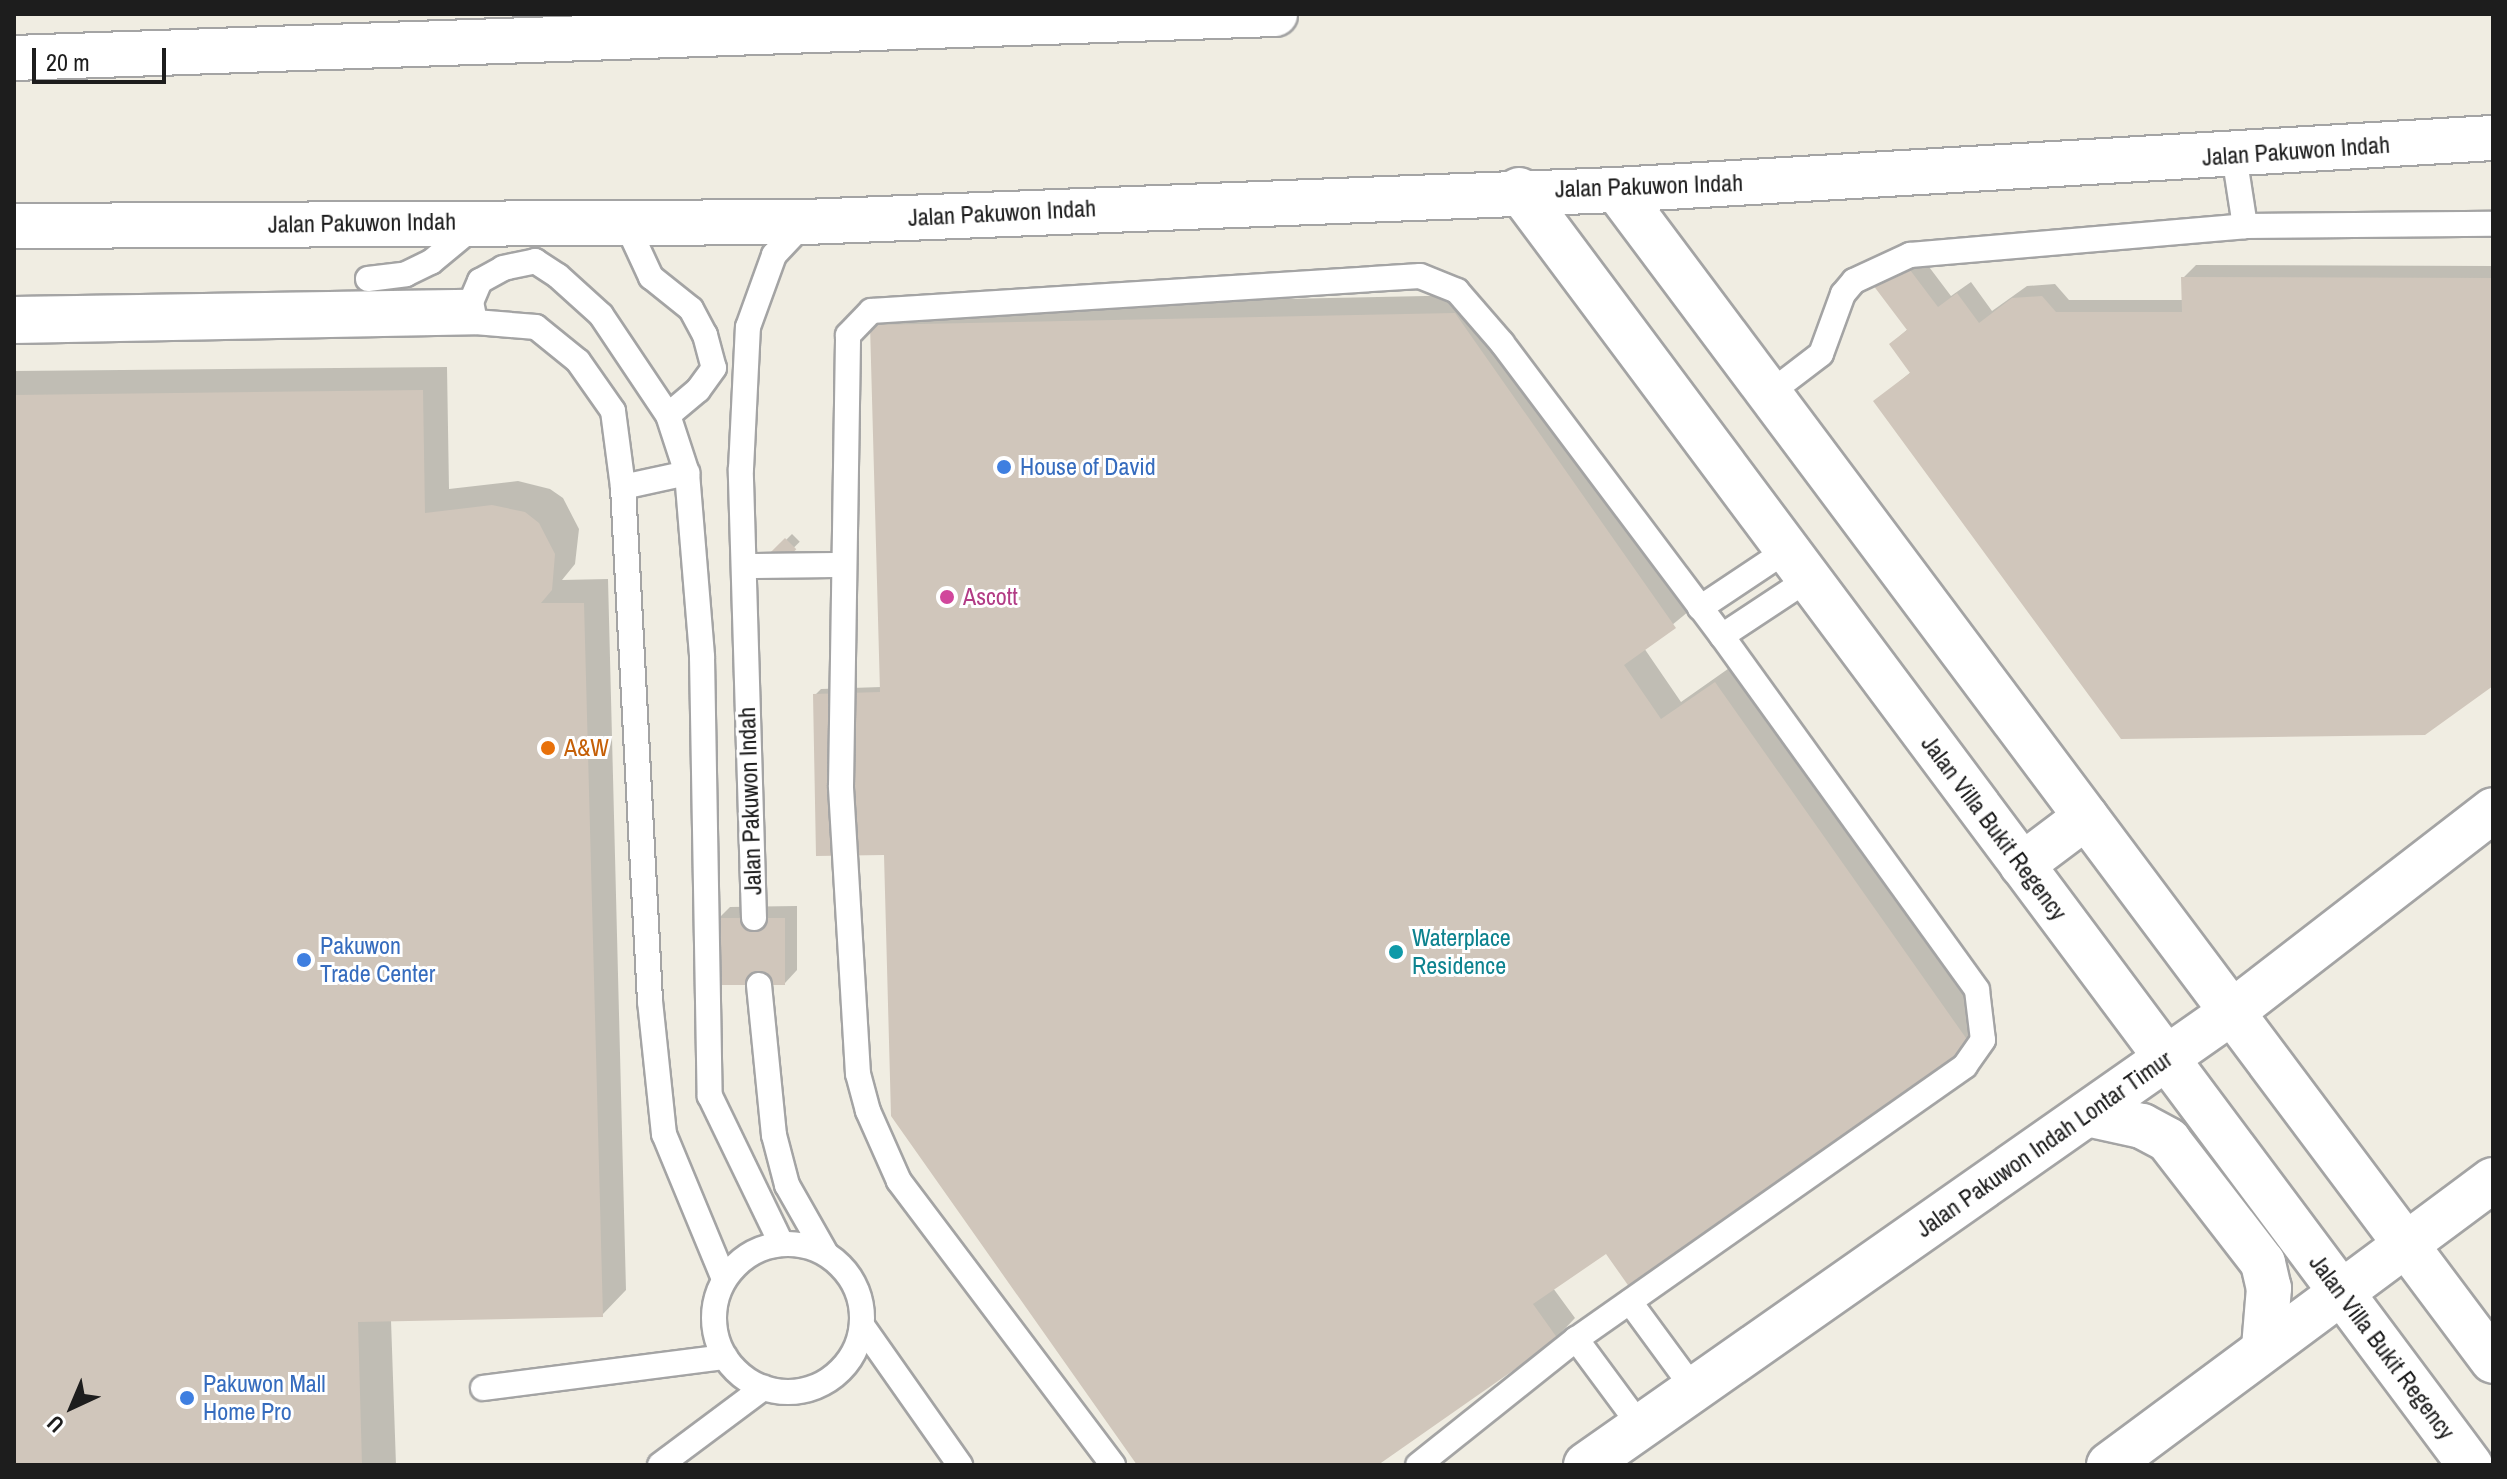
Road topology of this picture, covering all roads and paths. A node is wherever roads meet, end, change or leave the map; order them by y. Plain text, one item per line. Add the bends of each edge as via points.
1 (1275, 14) edge
2 (1108, 16) edge
3 (1028, 18) edge
4 (14, 58) edge
5 (2493, 138) edge
6 (2234, 155) junction
7 (1519, 190) junction
8 (1617, 190) junction
9 (625, 221) junction
10 (478, 222) junction
11 (805, 222) junction
12 (2493, 224) edge
13 (14, 226) edge
14 (2245, 226) junction
15 (368, 279) dead end
16 (14, 309) edge
17 (473, 312) junction
18 (14, 331) edge
19 (1770, 393) junction
20 (668, 415) junction
21 (687, 473) junction
22 (623, 487) junction
23 (1797, 564) junction
24 (843, 565) junction
25 (747, 566) junction
26 (1700, 608) junction
27 (1722, 636) junction
28 (2493, 810) edge
29 (2086, 817) junction
30 (2022, 865) junction
31 (754, 918) dead end
32 (759, 985) dead end
33 (2232, 1012) junction
34 (2166, 1058) junction
35 (2087, 1114) junction
36 (2493, 1180) edge
37 (781, 1243) junction
38 (2406, 1244) junction
39 (825, 1252) junction
40 (724, 1279) junction
41 (2340, 1291) junction
42 (1630, 1302) junction
43 (863, 1327) junction
44 (1576, 1339) junction
45 (2264, 1348) junction
46 (725, 1357) junction
47 (2493, 1361) edge
48 (483, 1388) dead end
49 (763, 1388) junction
50 (1694, 1389) junction
51 (1641, 1427) junction
52 (660, 1465) edge
53 (960, 1465) edge
54 (1113, 1465) edge
55 (1418, 1465) edge
56 (1586, 1465) edge
57 (2109, 1465) edge
58 (2470, 1465) edge

1 - 2 street
2 - 3 street
3 - 4 street
5 - 6 street, Jalan Pakuwon Indah
6 - 8 street, Jalan Pakuwon Indah
6 - 14 lane
7 - 8 street, Jalan Pakuwon Indah
7 - 11 street, Jalan Pakuwon Indah
7 - 23 street, Jalan Villa Bukit Regency
8 - 19 street
9 - 10 street, Jalan Pakuwon Indah
9 - 11 street, Jalan Pakuwon Indah
9 - 20 lane via 651,277 691,309 714,368
10 - 13 street, Jalan Pakuwon Indah
10 - 15 lane via 455,247 431,262 406,274
11 - 25 lane, Jalan Pakuwon Indah via 774,255 748,327 741,469
12 - 14 lane
14 - 19 lane via 1910,255 1854,281 1843,294 1821,354
16 - 17 lane
17 - 18 lane
17 - 20 lane via 480,281 503,268 535,261 601,315
17 - 22 lane via 536,327 578,361 613,411
19 - 29 street
20 - 21 lane
21 - 22 lane
21 - 37 lane via 702,657 710,1096
22 - 40 lane via 650,1001 664,1134
23 - 26 lane
23 - 27 lane
23 - 30 street, Jalan Villa Bukit Regency
24 - 25 lane
24 - 26 lane via 848,335 871,311 1420,276 1457,291 1502,343
24 - 54 lane via 841,786 858,1074 868,1111 899,1181 920,1213
25 - 31 lane, Jalan Pakuwon Indah via 747,783
26 - 27 lane
27 - 42 lane via 1977,990 1983,1040 1965,1066
28 - 33 street, Jalan Pakuwon Indah Lontar Timur
29 - 30 street
29 - 33 street
30 - 34 street, Jalan Villa Bukit Regency
32 - 39 lane via 774,1135 787,1185
33 - 34 street, Jalan Pakuwon Indah Lontar Timur
33 - 38 street
34 - 35 street, Jalan Pakuwon Indah Lontar Timur
34 - 41 street, Jalan Villa Bukit Regency
35 - 45 street via 2142,1126 2168,1140 2263,1263 2269,1288
35 - 50 street, Jalan Pakuwon Indah Lontar Timur
36 - 38 street
37 - 39 lane
37 - 40 lane via 748,1254
38 - 41 street
38 - 47 street
39 - 43 lane via 847,1272 861,1298
40 - 46 lane via 715,1305 715,1331
41 - 45 street
41 - 58 street, Jalan Villa Bukit Regency
42 - 44 lane
42 - 50 lane
43 - 49 lane via 853,1355 834,1377 812,1389
43 - 53 lane
44 - 51 lane
44 - 55 lane
45 - 57 street
46 - 48 lane
46 - 49 lane
49 - 52 lane
50 - 51 street, Jalan Pakuwon Indah Lontar Timur
51 - 56 street, Jalan Pakuwon Indah Lontar Timur

